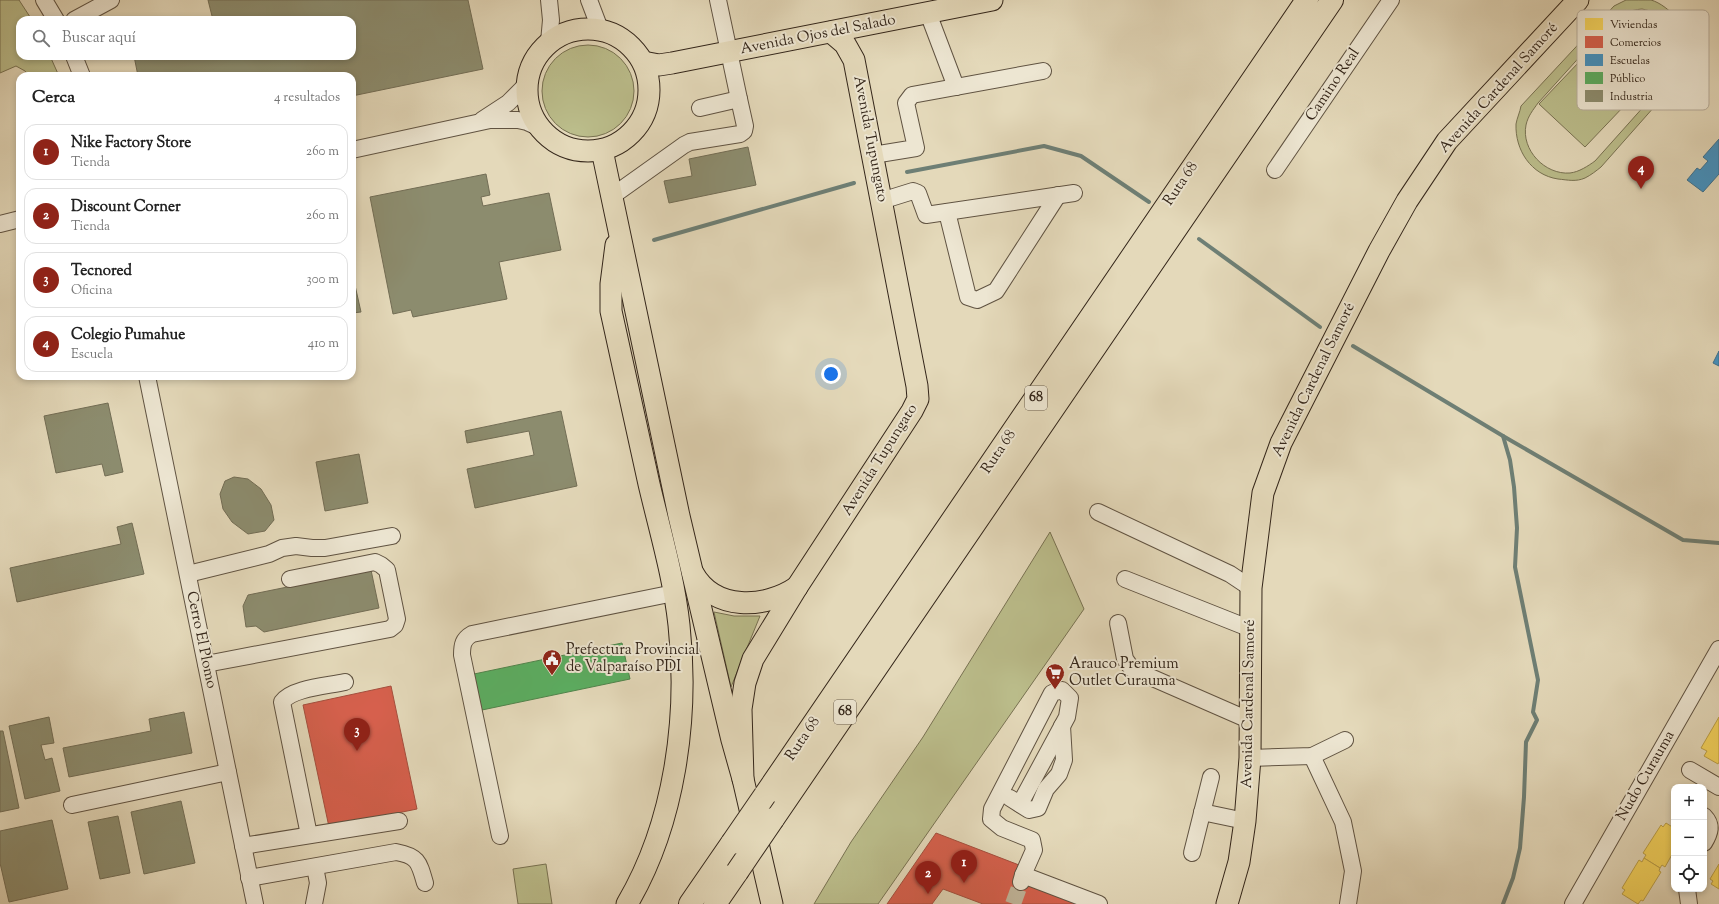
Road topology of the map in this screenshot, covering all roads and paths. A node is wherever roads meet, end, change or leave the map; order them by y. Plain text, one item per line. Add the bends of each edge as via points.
1 (44, 0) edge
2 (111, 0) edge
3 (548, 0) edge
4 (589, 0) edge
5 (718, 0) edge
6 (992, 0) edge
7 (1307, 0) edge
8 (1332, 0) edge
9 (1391, 0) edge
10 (1578, 0) edge
11 (928, 13) junction
12 (54, 16) edge
13 (81, 16) edge
14 (600, 30) junction
15 (831, 32) junction
16 (549, 42) junction
17 (730, 52) junction
18 (76, 60) edge
19 (643, 62) junction
20 (1043, 71) dead end
21 (80, 72) edge
22 (526, 84) junction
23 (956, 87) junction
24 (739, 99) junction
25 (700, 108) dead end
26 (476, 124) junction
27 (540, 128) junction
28 (356, 149) edge
29 (602, 150) junction
30 (873, 155) junction
31 (1275, 170) dead end
32 (1074, 193) dead end
33 (1058, 195) junction
34 (611, 197) junction
35 (882, 201) junction
36 (947, 212) junction
37 (616, 219) junction
38 (16, 220) edge
39 (0, 224) edge
40 (148, 380) edge
41 (1098, 512) dead end
42 (392, 536) dead end
43 (693, 573) junction
44 (188, 574) junction
45 (290, 579) dead end
46 (1125, 579) dead end
47 (798, 587) junction
48 (1250, 588) junction
49 (674, 593) junction
50 (1118, 623) dead end
51 (1251, 629) junction
52 (1719, 649) edge
53 (206, 664) junction
54 (345, 682) dead end
55 (1251, 721) junction
56 (1345, 740) dead end
57 (1312, 756) junction
58 (1250, 758) junction
59 (1690, 770) dead end
60 (228, 772) junction
61 (1211, 777) dead end
62 (743, 779) junction
63 (1719, 787) edge
64 (1000, 793) junction
65 (72, 805) dead end
66 (1202, 812) junction
67 (1707, 820) edge
68 (399, 821) dead end
69 (1245, 822) junction
70 (309, 835) junction
71 (500, 836) dead end
72 (1707, 837) edge
73 (243, 846) junction
74 (1192, 853) dead end
75 (315, 867) junction
76 (249, 878) junction
77 (425, 883) dead end
78 (1687, 892) edge
79 (255, 904) edge
80 (314, 904) edge
81 (627, 904) edge
82 (690, 904) edge
83 (715, 904) edge
84 (772, 904) edge
85 (1100, 904) edge
86 (1227, 904) edge
87 (1348, 904) edge
88 (1573, 904) edge
89 (1689, 904) edge

1 - 12 street
2 - 13 street
3 - 16 street via 551,20
4 - 14 street
5 - 17 street
6 - 11 main road, Avenida Ojos del Salado
7 - 82 highway, Ruta 68 / 68, bridge
8 - 83 highway, Ruta 68 / 68, bridge
9 - 31 street, Camino Real
10 - 48 main road, Avenida Cardenal Samoré via 1447,141 1407,201 1281,443 1263,493
11 - 15 main road, Avenida Ojos del Salado
11 - 23 street
14 - 16 main road via 573,30
14 - 19 main road via 625,41
15 - 17 main road, Avenida Ojos del Salado
15 - 30 main road, Avenida Tupungato via 845,44 854,60
16 - 22 main road via 540,50
17 - 19 main road, Avenida Ojos del Salado via 659,65
17 - 24 street
18 - 21 street
19 - 29 main road via 650,84 648,106 644,116 622,142
20 - 23 street
22 - 26 street via 508,103
22 - 27 main road via 529,107
23 - 30 street via 912,95 906,103 916,148
24 - 25 street
24 - 34 street via 744,131 740,134 690,142
26 - 27 street via 490,120 518,120
26 - 28 street
27 - 29 main road via 552,140 568,148 590,152
29 - 34 main road, Avenida Tupungato
30 - 35 main road, Avenida Tupungato
32 - 33 street
33 - 36 street
33 - 36 street via 996,291 977,300 968,297
34 - 37 main road, Avenida Tupungato
35 - 36 street via 913,191 918,193 926,215
35 - 47 main road, Avenida Tupungato via 918,399
37 - 43 main road, Avenida Tupungato
37 - 49 main road, Avenida Tupungato via 611,311
38 - 39 street
40 - 44 street, Cerro El Plomo
41 - 48 street via 1230,574
42 - 44 street via 325,548 282,548 269,554
43 - 47 main road via 697,581 714,594 734,602 767,602
43 - 62 main road, Avenida Tupungato
44 - 53 street, Cerro El Plomo
45 - 53 street via 375,562 387,570 397,619 395,625 390,629
46 - 51 street
47 - 62 main road, Avenida Tupungato via 756,654 745,683 741,722
48 - 51 main road, Avenida Cardenal Samoré
49 - 71 street via 472,634 463,642 462,655
49 - 81 main road, Avenida Tupungato via 682,672 677,751 657,835
50 - 55 street via 1125,659 1132,669
51 - 55 main road, Avenida Cardenal Samoré
52 - 88 street, Nudo Curauma
53 - 60 street, Cerro El Plomo
54 - 70 street via 294,693 286,696 282,702
55 - 58 main road, Avenida Cardenal Samoré
56 - 57 street
57 - 58 street
57 - 87 street via 1343,822 1353,871
58 - 69 main road, Avenida Cardenal Samoré
59 - 63 street
60 - 65 street
60 - 73 street, Cerro El Plomo
61 - 66 street
62 - 84 main road, Avenida Tupungato
64 - 64 street via 1052,693 1062,690 1070,698 1067,717 1020,804
64 - 85 street via 992,809 991,819 1002,828 1032,840 1034,850 1022,879
66 - 69 street
66 - 74 street
67 - 72 street via 1711,829
68 - 70 street
69 - 86 main road, Avenida Cardenal Samoré via 1239,862
70 - 73 street
73 - 76 street, Cerro El Plomo
75 - 76 street
75 - 77 street via 396,852 409,854 419,863
75 - 80 street via 318,883
76 - 79 street, Cerro El Plomo
78 - 89 street

